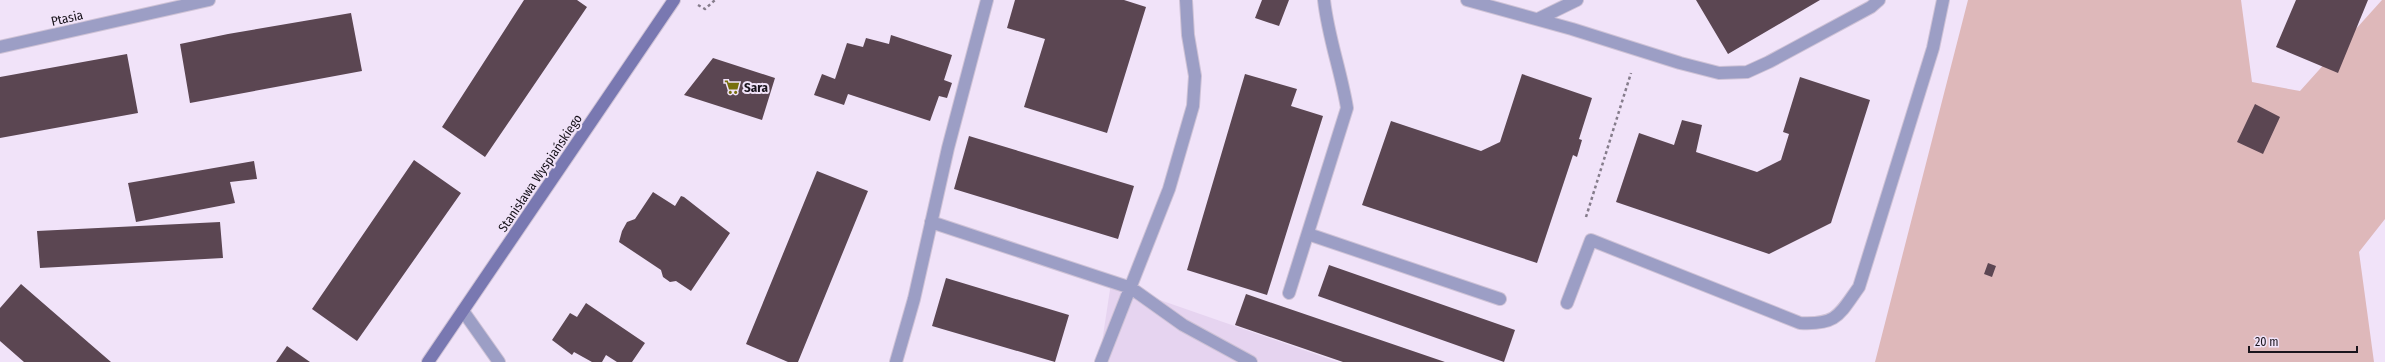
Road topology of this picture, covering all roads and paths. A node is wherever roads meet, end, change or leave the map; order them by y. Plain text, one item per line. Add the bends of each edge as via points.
1 (210, 0) edge
2 (674, 0) edge
3 (715, 0) edge
4 (987, 0) edge
5 (1186, 0) edge
6 (1324, 0) edge
7 (1467, 0) edge
8 (1576, 0) edge
9 (1879, 0) edge
10 (1943, 0) edge
11 (693, 2) dead end
12 (1538, 19) junction
13 (0, 47) edge
14 (1639, 50) junction
15 (932, 222) junction
16 (1308, 234) junction
17 (1591, 240) junction
18 (1131, 288) junction
19 (1289, 292) dead end
20 (1500, 299) dead end
21 (1567, 303) dead end
22 (463, 311) junction
23 (428, 362) edge
24 (499, 362) edge
25 (896, 362) edge
26 (1101, 362) edge
27 (1251, 362) edge

1 - 13 street, Ptasia
2 - 22 main road, Stanisława Wyspiańskiego
3 - 11 path via 705,9
4 - 15 street via 948,148
5 - 18 street via 1188,34 1196,76 1193,106 1169,189
6 - 16 street via 1327,26 1347,108
7 - 12 street
8 - 12 street
9 - 14 street via 1871,7 1747,72 1719,73
10 - 17 street via 1933,48 1859,287 1839,315 1821,324 1800,323
12 - 14 street
14 - 17 path via 1585,215
15 - 18 street
15 - 25 street
16 - 19 street
16 - 20 street
17 - 21 street
18 - 26 street
18 - 27 street via 1183,325
22 - 23 main road, Stanisława Wyspiańskiego
22 - 24 street

